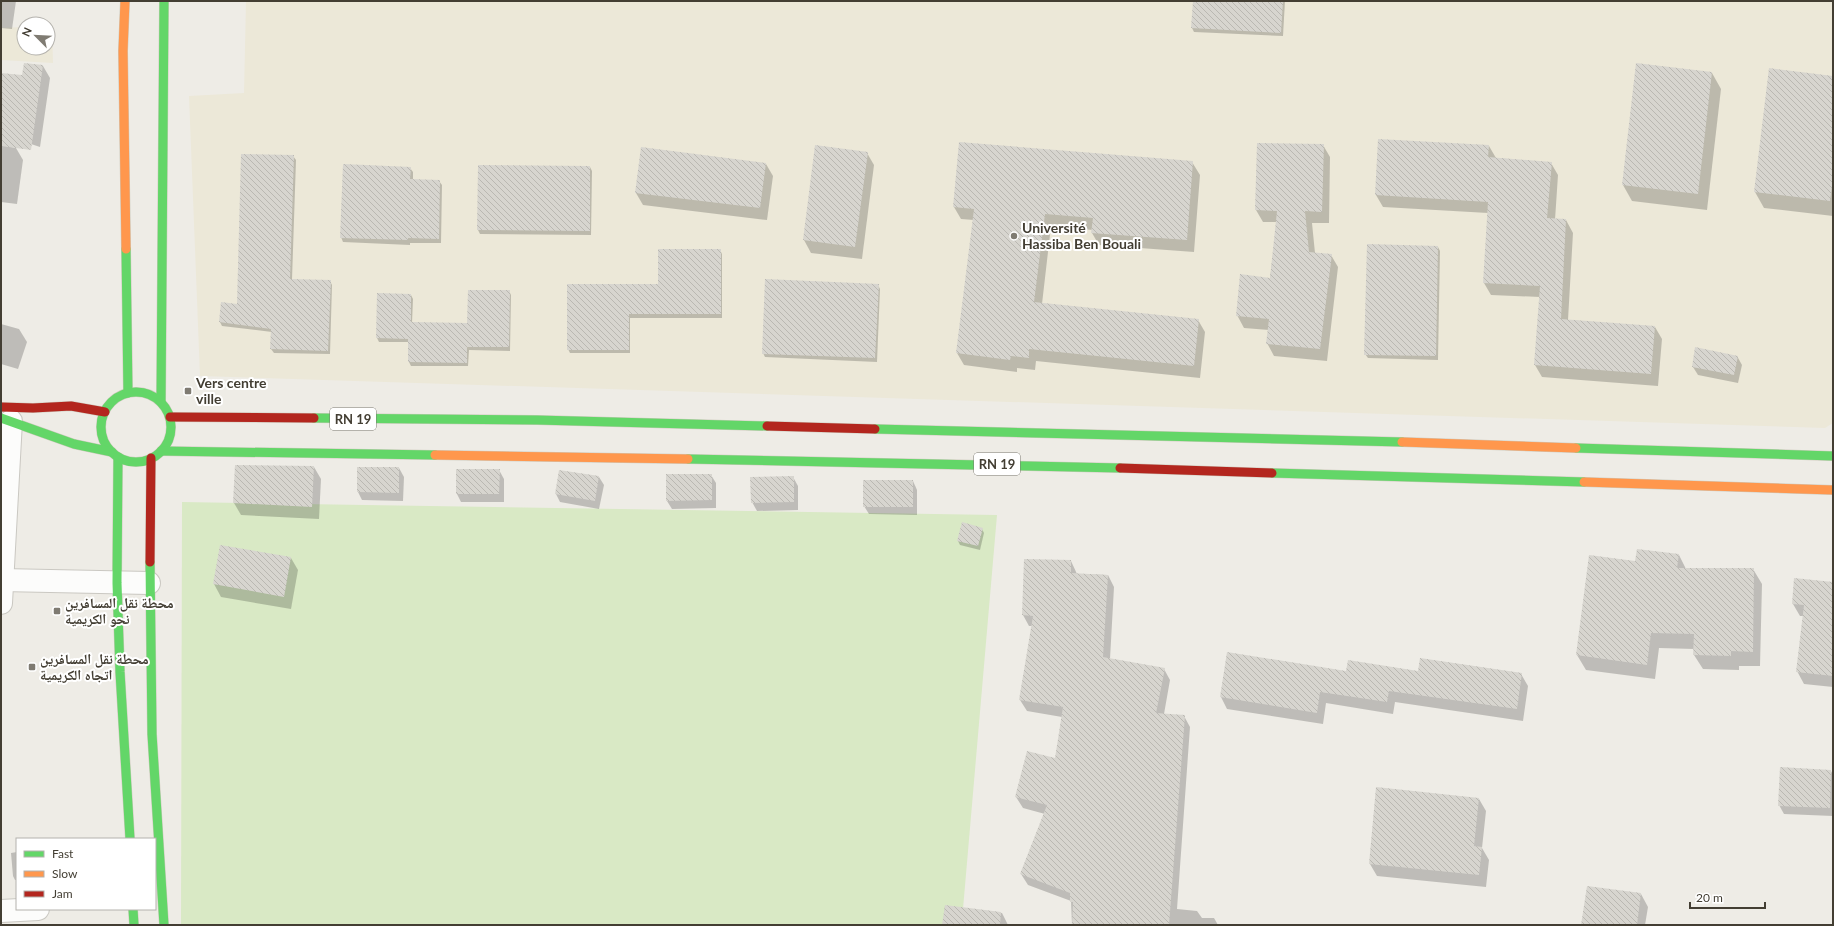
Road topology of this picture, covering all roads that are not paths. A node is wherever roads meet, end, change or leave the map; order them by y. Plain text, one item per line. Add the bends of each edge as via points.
1 (125, 1) edge
2 (164, 1) edge
3 (128, 393) junction
4 (161, 402) junction
5 (105, 412) junction
6 (4, 415) edge
7 (170, 417) junction
8 (162, 451) junction
9 (115, 454) junction
10 (1833, 456) edge
11 (152, 458) junction
12 (1833, 490) edge
13 (2, 580) edge
14 (117, 583) junction
15 (149, 583) junction
16 (1, 603) edge
17 (130, 838) edge
18 (159, 903) edge
19 (20, 910) edge
20 (133, 910) edge
21 (1, 911) edge
22 (134, 925) edge
23 (164, 925) edge

1 - 3 main road via 123,51
2 - 4 main road
3 - 4 main road via 146,393
3 - 5 main road via 114,400
4 - 7 main road
5 - 6 main road via 71,406 33,408
5 - 9 main road via 103,437
6 - 9 main road via 74,444
6 - 13 street
7 - 8 main road via 171,429
7 - 10 main road, RN 19 via 537,420 1474,444
8 - 11 main road
8 - 12 main road, RN 19 via 1029,465
9 - 11 main road via 133,461
9 - 14 main road
11 - 15 main road
13 - 14 street
13 - 16 street
14 - 15 street
14 - 17 main road
15 - 18 main road
18 - 23 main road
19 - 21 street
20 - 22 main road

